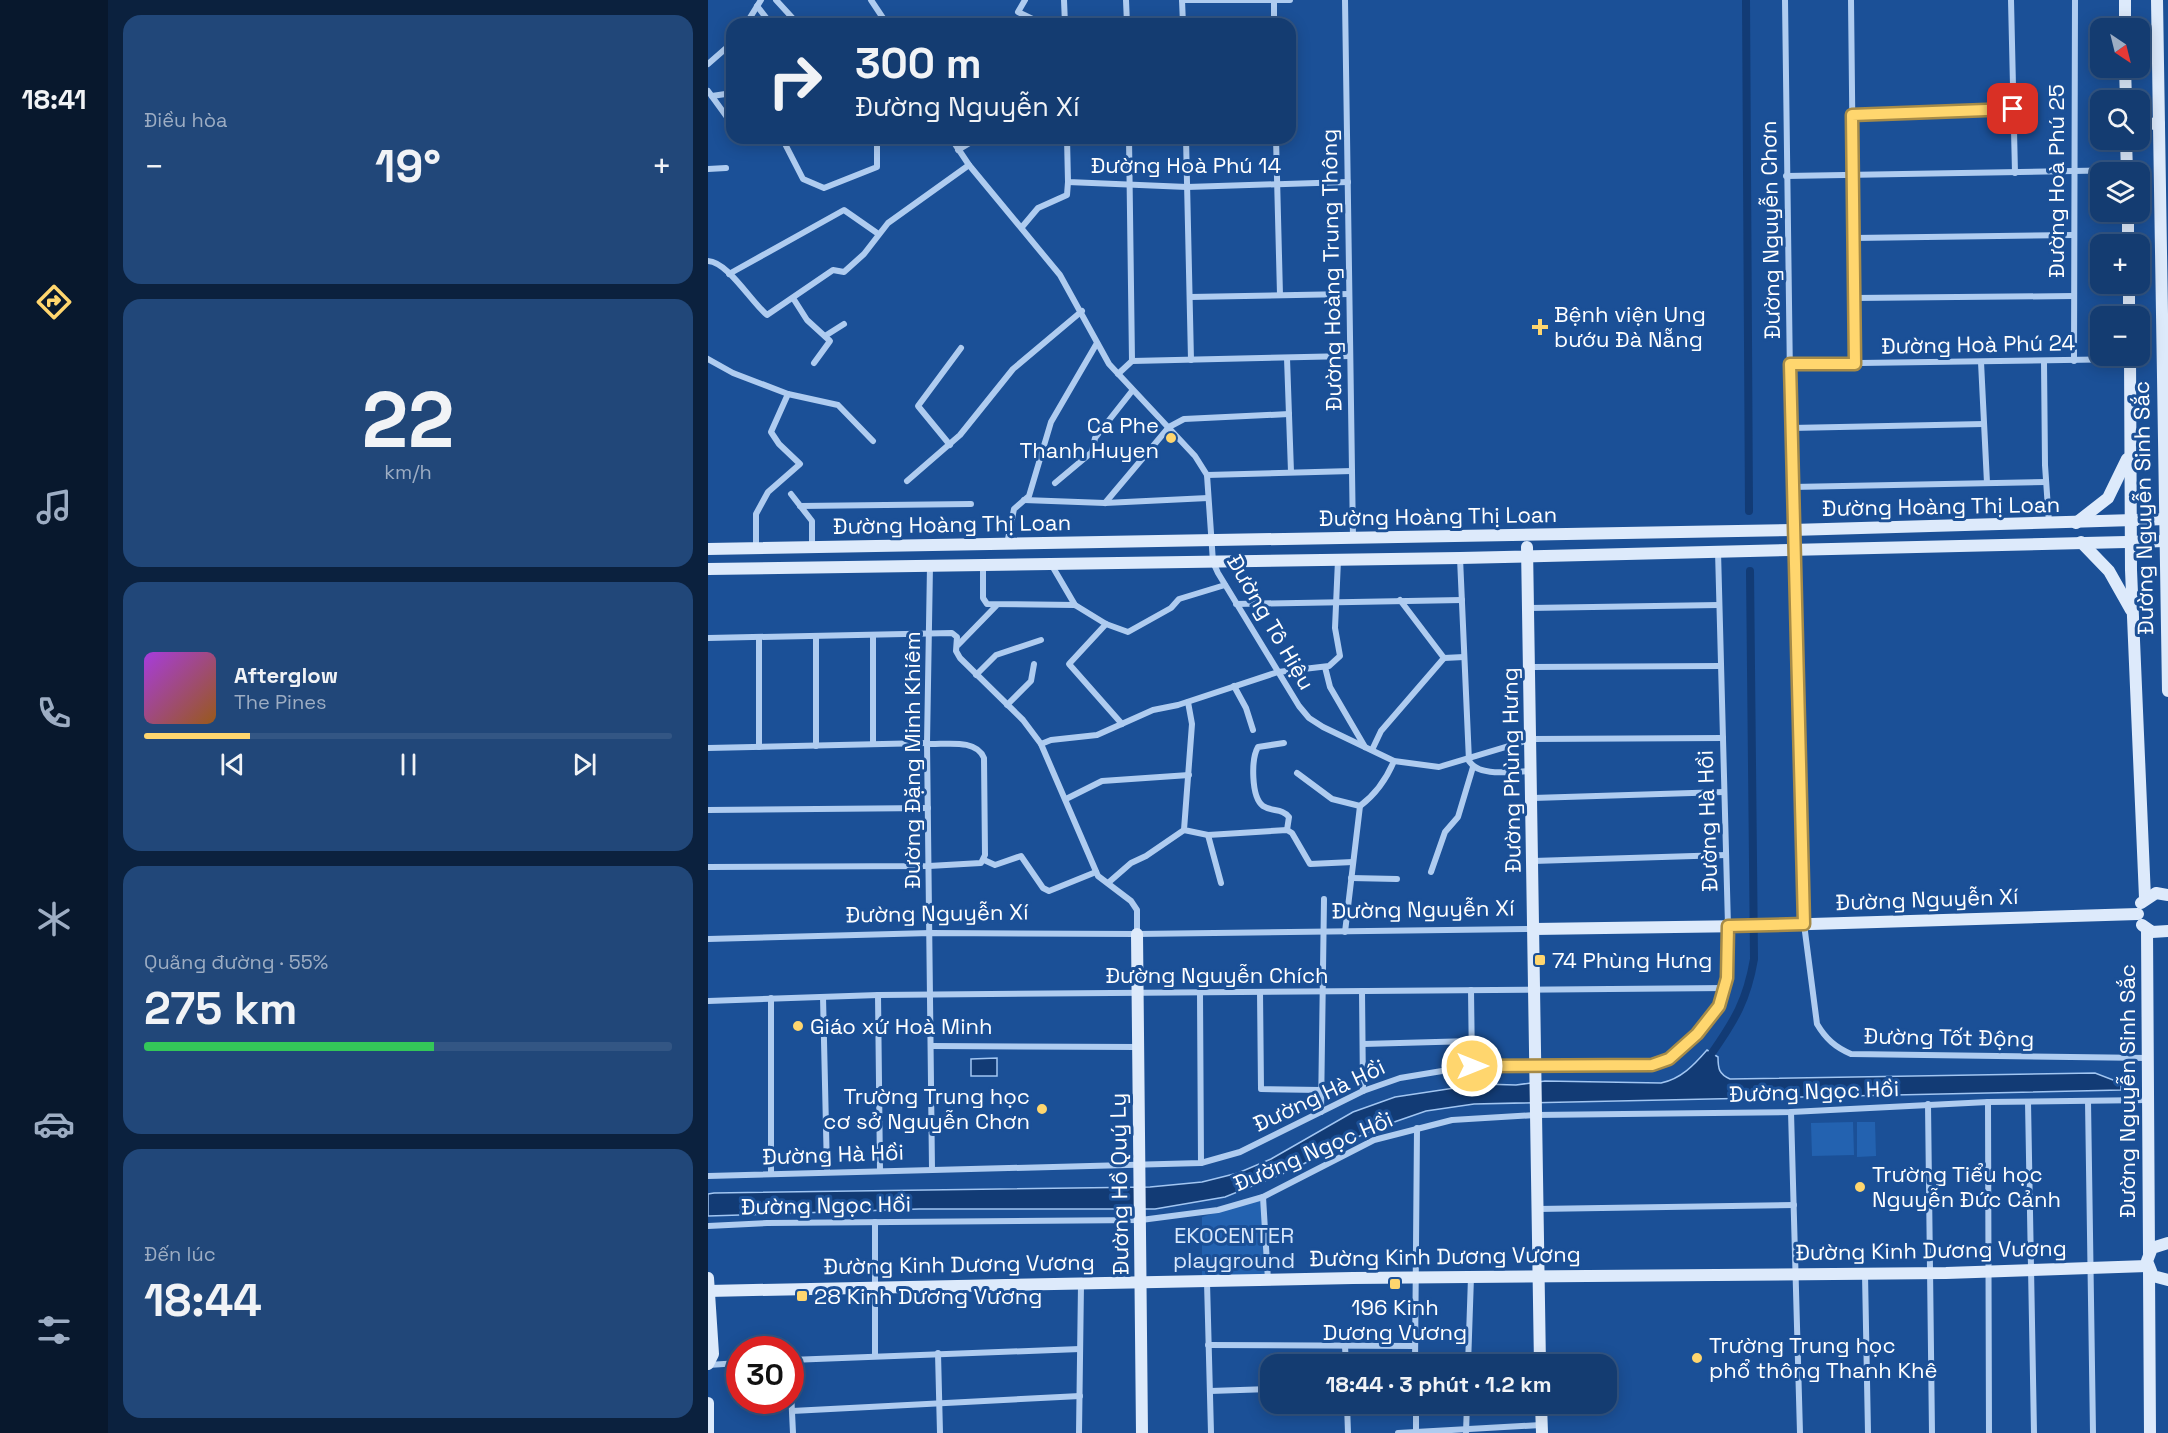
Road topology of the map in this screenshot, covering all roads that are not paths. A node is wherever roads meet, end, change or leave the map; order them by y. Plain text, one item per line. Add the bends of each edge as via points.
1 (776, 0) edge
2 (871, 0) edge
3 (1024, 0) edge
4 (1064, 0) edge
5 (1126, 0) edge
6 (1182, 0) edge
7 (1290, 0) edge
8 (1345, 0) edge
9 (1785, 0) edge
10 (1851, 0) edge
11 (2011, 0) edge
12 (2075, 0) edge
13 (2125, 0) edge
14 (2157, 0) edge
15 (1274, 2) junction
16 (759, 3) edge
17 (750, 18) edge
18 (768, 18) edge
19 (792, 18) edge
20 (881, 18) edge
21 (1030, 18) edge
22 (1065, 18) edge
23 (1127, 18) edge
24 (1183, 18) edge
25 (1274, 18) edge
26 (2125, 18) edge
27 (726, 47) edge
28 (710, 56) edge
29 (708, 64) edge
30 (710, 93) edge
31 (726, 93) edge
32 (2013, 109) junction
33 (1852, 115) junction
34 (726, 116) edge
35 (2163, 124) edge
36 (785, 144) edge
37 (877, 144) edge
38 (954, 144) edge
39 (968, 144) edge
40 (1067, 144) edge
41 (1129, 144) edge
42 (1186, 144) edge
43 (1276, 144) edge
44 (958, 150) junction
45 (969, 165) junction
46 (726, 168) dead end
47 (708, 169) edge
48 (2074, 172) junction
49 (2090, 172) edge
50 (2015, 173) junction
51 (1853, 175) junction
52 (1786, 176) junction
53 (1068, 182) junction
54 (1348, 182) junction
55 (1278, 184) junction
56 (1129, 187) junction
57 (1187, 187) junction
58 (1022, 227) junction
59 (877, 233) junction
60 (2074, 235) junction
61 (1854, 238) junction
62 (708, 261) edge
63 (729, 274) junction
64 (1349, 294) junction
65 (1280, 295) junction
66 (2074, 296) junction
67 (1190, 297) junction
68 (793, 298) junction
69 (1854, 298) junction
70 (1082, 311) junction
71 (844, 324) dead end
72 (825, 336) junction
73 (1098, 343) junction
74 (961, 348) dead end
75 (1350, 356) junction
76 (1287, 357) junction
77 (708, 359) edge
78 (1191, 360) junction
79 (2090, 360) edge
80 (1132, 361) junction
81 (2074, 361) junction
82 (1981, 362) junction
83 (2044, 362) junction
84 (814, 363) dead end
85 (1790, 364) junction
86 (1855, 364) junction
87 (2130, 366) edge
88 (2164, 368) edge
89 (1118, 374) junction
90 (1132, 391) junction
91 (788, 394) junction
92 (1289, 414) junction
93 (1984, 424) junction
94 (1169, 427) junction
95 (1791, 428) junction
96 (873, 441) dead end
97 (950, 445) junction
98 (2130, 449) junction
99 (2166, 458) edge
100 (1352, 471) junction
101 (1291, 472) junction
102 (1207, 476) junction
103 (907, 481) dead end
104 (2046, 482) junction
105 (1055, 483) dead end
106 (1987, 483) junction
107 (1792, 487) junction
108 (791, 494) dead end
109 (1208, 498) junction
110 (1024, 500) junction
111 (1105, 503) junction
112 (971, 504) dead end
113 (800, 506) junction
114 (2166, 519) edge
115 (2130, 520) junction
116 (2076, 523) junction
117 (2049, 524) junction
118 (1792, 530) junction
119 (1527, 535) junction
120 (1353, 539) junction
121 (2167, 541) edge
122 (1212, 542) junction
123 (2081, 542) junction
124 (2131, 542) junction
125 (1007, 544) junction
126 (812, 547) junction
127 (756, 548) junction
128 (708, 549) edge
129 (1793, 550) junction
130 (1718, 551) junction
131 (1527, 555) junction
132 (1460, 558) junction
133 (1338, 559) junction
134 (1213, 562) junction
135 (1051, 564) junction
136 (983, 565) junction
137 (930, 566) junction
138 (708, 569) edge
139 (1225, 585) junction
140 (1336, 600) junction
141 (1400, 600) junction
142 (1462, 600) junction
143 (1236, 604) junction
144 (1075, 605) junction
145 (1719, 605) junction
146 (996, 606) junction
147 (1529, 608) junction
148 (2167, 608) edge
149 (2135, 619) junction
150 (1106, 624) junction
151 (929, 634) junction
152 (873, 635) junction
153 (816, 636) junction
154 (759, 637) junction
155 (708, 638) edge
156 (1041, 640) dead end
157 (958, 645) junction
158 (1464, 657) junction
159 (1444, 658) junction
160 (1034, 664) dead end
161 (1721, 666) junction
162 (1325, 667) junction
163 (1531, 667) junction
164 (1278, 672) junction
165 (976, 675) junction
166 (1234, 686) junction
167 (2168, 691) edge
168 (1188, 702) junction
169 (1007, 705) junction
170 (1122, 724) junction
171 (1253, 730) dead end
172 (1723, 738) junction
173 (1532, 739) junction
174 (1284, 743) dead end
175 (873, 744) junction
176 (927, 744) junction
177 (1041, 744) junction
178 (816, 746) junction
179 (759, 747) junction
180 (708, 748) edge
181 (1368, 749) junction
182 (1394, 761) junction
183 (1471, 764) junction
184 (1532, 771) junction
185 (1297, 773) dead end
186 (1189, 775) junction
187 (1724, 792) junction
188 (1533, 798) junction
189 (1066, 800) junction
190 (1360, 806) junction
191 (928, 808) junction
192 (708, 810) edge
193 (1184, 830) junction
194 (1287, 830) junction
195 (1208, 835) junction
196 (1726, 855) junction
197 (984, 860) junction
198 (1533, 861) junction
199 (1353, 862) junction
200 (708, 867) edge
201 (929, 867) junction
202 (1096, 872) junction
203 (1431, 872) dead end
204 (1351, 878) junction
205 (1397, 879) dead end
206 (1108, 883) junction
207 (1221, 883) dead end
208 (2168, 895) edge
209 (2145, 898) junction
210 (1324, 899) dead end
211 (2138, 914) junction
212 (1804, 924) junction
213 (1728, 926) junction
214 (1534, 929) junction
215 (2147, 930) junction
216 (2168, 931) edge
217 (1322, 932) junction
218 (1345, 932) junction
219 (931, 933) junction
220 (1137, 934) junction
221 (708, 939) edge
222 (1725, 988) junction
223 (1472, 990) junction
224 (1533, 990) junction
225 (1362, 991) junction
226 (1260, 992) junction
227 (1321, 992) junction
228 (1138, 993) junction
229 (1200, 993) junction
230 (878, 995) junction
231 (931, 995) junction
232 (823, 997) junction
233 (771, 998) junction
234 (708, 1001) edge
235 (1472, 1041) junction
236 (1363, 1044) junction
237 (931, 1046) junction
238 (1138, 1047) junction
239 (2148, 1058) junction
240 (1472, 1066) junction
241 (1534, 1071) junction
242 (1321, 1090) junction
243 (1363, 1091) junction
244 (2149, 1100) junction
245 (2088, 1101) junction
246 (1988, 1102) junction
247 (2028, 1102) junction
248 (1928, 1104) junction
249 (1535, 1111) junction
250 (1321, 1112) junction
251 (1791, 1112) junction
252 (1417, 1128) junction
253 (1201, 1163) junction
254 (1139, 1166) junction
255 (932, 1169) junction
256 (880, 1170) junction
257 (827, 1171) junction
258 (771, 1173) junction
259 (708, 1176) edge
260 (1263, 1197) junction
261 (1794, 1205) junction
262 (1537, 1209) junction
263 (1141, 1217) junction
264 (875, 1222) junction
265 (708, 1226) edge
266 (2168, 1243) edge
267 (2148, 1263) junction
268 (2091, 1268) junction
269 (2031, 1269) junction
270 (1989, 1272) junction
271 (1865, 1273) junction
272 (1930, 1273) junction
273 (1797, 1274) junction
274 (1471, 1276) junction
275 (1538, 1276) junction
276 (1415, 1277) junction
277 (708, 1278) edge
278 (1268, 1280) junction
279 (2168, 1280) edge
280 (1207, 1282) junction
281 (1081, 1283) junction
282 (1142, 1283) junction
283 (874, 1286) junction
284 (708, 1291) edge
285 (1208, 1345) junction
286 (1345, 1346) junction
287 (1415, 1346) junction
288 (1080, 1349) junction
289 (938, 1353) junction
290 (1345, 1354) edge
291 (1415, 1354) edge
292 (1468, 1354) edge
293 (1540, 1354) edge
294 (875, 1355) junction
295 (804, 1359) edge
296 (726, 1364) edge
297 (708, 1365) edge
298 (1260, 1389) edge
299 (1210, 1391) junction
300 (1080, 1396) junction
301 (708, 1403) edge
302 (939, 1403) junction
303 (804, 1410) edge
304 (792, 1414) edge
305 (1347, 1414) edge
306 (1416, 1414) edge
307 (1467, 1414) edge
308 (1541, 1414) edge
309 (1542, 1429) edge
310 (1416, 1431) junction
311 (1466, 1431) edge
312 (708, 1433) edge
313 (793, 1433) edge
314 (940, 1433) edge
315 (1079, 1433) edge
316 (1142, 1433) edge
317 (1211, 1433) edge
318 (1348, 1433) edge
319 (1398, 1433) edge
320 (1800, 1433) edge
321 (1868, 1433) edge
322 (1932, 1433) edge
323 (1989, 1433) edge
324 (2034, 1433) edge
325 (2093, 1433) edge
326 (2150, 1433) edge

1 - 19 street
2 - 20 street
3 - 21 street via 1018,12
4 - 22 street
5 - 23 street
6 - 15 street
6 - 24 street
7 - 15 street
8 - 54 street, Đường Hoàng Trung Thông
9 - 52 street, Đường Nguyễn Chơn
10 - 33 street
11 - 32 street
12 - 48 street, Đường Hoà Phú 25
13 - 26 main road
14 - 35 main road, Đường Nguyễn Sinh Sắc
15 - 25 street
16 - 17 street
16 - 18 street
27 - 28 street
28 - 29 street
30 - 31 street
30 - 34 street
32 - 33 street
32 - 50 street
33 - 51 street
35 - 88 main road, Đường Nguyễn Sinh Sắc
36 - 37 street via 803,179 824,188 877,167
38 - 44 street
39 - 44 street
40 - 53 street, Đường Hoà Phú 14
41 - 56 street
42 - 57 street
43 - 55 street
44 - 45 street
45 - 58 street
45 - 59 street
46 - 47 street
48 - 49 street
48 - 50 street
48 - 60 street, Đường Hoà Phú 25
50 - 51 street
51 - 52 street
51 - 61 street
52 - 85 street, Đường Nguyễn Chơn
53 - 56 street, Đường Hoà Phú 14
53 - 58 street via 1066,195 1038,208
54 - 55 street, Đường Hoà Phú 14
54 - 64 street, Đường Hoàng Trung Thông
55 - 57 street, Đường Hoà Phú 14
55 - 65 street
56 - 57 street, Đường Hoà Phú 14
56 - 80 street
57 - 67 street
58 - 70 street via 1060,275
59 - 63 street via 844,210
59 - 68 street via 864,254 843,272 833,270
60 - 61 street
60 - 66 street, Đường Hoà Phú 25
61 - 69 street
62 - 63 street via 714,261
63 - 68 street via 765,314
64 - 65 street
64 - 75 street, Đường Hoàng Trung Thông
65 - 67 street
66 - 69 street
66 - 81 street, Đường Hoà Phú 25
67 - 78 street
68 - 72 street via 807,320
69 - 86 street
70 - 73 street
70 - 97 street via 1013,369
71 - 72 street
72 - 84 street via 830,341
73 - 89 street
73 - 110 street via 1051,422 1029,496
74 - 97 street via 918,406
75 - 76 street
75 - 100 street, Đường Hoàng Trung Thông
76 - 78 street
76 - 92 street
77 - 91 street
78 - 80 street
79 - 81 street, Đường Hoà Phú 24
80 - 89 street
81 - 83 street, Đường Hoà Phú 24
82 - 83 street, Đường Hoà Phú 24
82 - 86 street, Đường Hoà Phú 24
82 - 93 street
83 - 104 street
85 - 86 street, Đường Hoà Phú 24
85 - 95 street, Đường Nguyễn Chơn
87 - 98 main road, Đường Nguyễn Sinh Sắc
88 - 99 main road, Đường Nguyễn Sinh Sắc
89 - 90 street
90 - 94 street
90 - 105 street via 1095,438 1092,452
91 - 96 street via 838,405
91 - 127 street via 771,432 800,464 768,492 756,514
92 - 94 street via 1184,419
92 - 101 street
93 - 95 street
93 - 106 street
94 - 102 street
94 - 111 street
95 - 107 street, Đường Nguyễn Chơn
97 - 103 street
98 - 115 main road, Đường Nguyễn Sinh Sắc
98 - 116 main road via 2108,498
99 - 114 main road, Đường Nguyễn Sinh Sắc
100 - 101 street
100 - 120 street, Đường Hoàng Trung Thông
101 - 102 street
102 - 109 street, Đường Tô Hiệu
104 - 106 street
104 - 117 street
106 - 107 street
107 - 118 street, Đường Nguyễn Chơn
108 - 113 street
109 - 111 street
109 - 122 street, Đường Tô Hiệu
110 - 111 street
110 - 125 street via 1014,509
112 - 113 street
113 - 126 street via 812,521
114 - 115 main road, Đường Hoàng Thị Loan
114 - 121 main road, Đường Nguyễn Sinh Sắc
115 - 116 main road, Đường Hoàng Thị Loan
115 - 124 main road, Đường Nguyễn Sinh Sắc
116 - 117 main road, Đường Hoàng Thị Loan
117 - 118 main road, Đường Hoàng Thị Loan
118 - 119 main road, Đường Hoàng Thị Loan
118 - 129 street, Đường Nguyễn Chơn
119 - 120 main road, Đường Hoàng Thị Loan
119 - 131 main road, Đường Phùng Hưng
120 - 122 main road, Đường Hoàng Thị Loan
121 - 124 main road, Đường Hoàng Thị Loan
121 - 148 main road, Đường Nguyễn Sinh Sắc
122 - 125 main road, Đường Hoàng Thị Loan
122 - 134 street, Đường Tô Hiệu
123 - 124 main road, Đường Hoàng Thị Loan
123 - 129 main road, Đường Hoàng Thị Loan
123 - 149 main road via 2109,571
124 - 149 main road, Đường Nguyễn Sinh Sắc
125 - 126 main road, Đường Hoàng Thị Loan
126 - 127 main road, Đường Hoàng Thị Loan
127 - 128 main road, Đường Hoàng Thị Loan
129 - 130 main road, Đường Hoàng Thị Loan
129 - 212 street, Đường Tốt Động
130 - 131 main road, Đường Hoàng Thị Loan
130 - 145 street, Đường Hà Hồi
131 - 132 main road, Đường Hoàng Thị Loan
131 - 147 main road, Đường Phùng Hưng
132 - 133 main road, Đường Hoàng Thị Loan
132 - 142 street
133 - 134 main road, Đường Hoàng Thị Loan
133 - 140 street
134 - 135 main road, Đường Hoàng Thị Loan
134 - 139 street, Đường Tô Hiệu
135 - 136 main road, Đường Hoàng Thị Loan
135 - 144 street
136 - 137 main road, Đường Hoàng Thị Loan
136 - 146 street via 983,598 987,604
137 - 138 main road, Đường Hoàng Thị Loan
137 - 151 street, Đường Đặng Minh Khiêm
139 - 143 street, Đường Tô Hiệu
139 - 150 street via 1179,598 1171,608 1134,631 1123,632
140 - 141 street
140 - 143 street
140 - 162 street via 1340,656 1336,663
141 - 142 street
141 - 159 street
142 - 158 street
143 - 164 street, Đường Tô Hiệu
144 - 146 street
144 - 150 street
145 - 147 street
145 - 161 street, Đường Hà Hồi
146 - 157 street
147 - 163 main road, Đường Phùng Hưng
148 - 167 main road, Đường Nguyễn Sinh Sắc
149 - 209 main road, Đường Nguyễn Sinh Sắc
150 - 170 street via 1069,664
151 - 152 street
151 - 157 street via 948,631 957,638
151 - 176 street, Đường Đặng Minh Khiêm
152 - 153 street
152 - 175 street
153 - 154 street
153 - 178 street
154 - 155 street
154 - 179 street
156 - 165 street via 996,655
157 - 165 street via 957,654
158 - 159 street
158 - 183 street
159 - 181 street
160 - 169 street via 1030,681
161 - 163 street
161 - 172 street, Đường Hà Hồi
162 - 164 street
162 - 181 street via 1330,687
163 - 173 main road, Đường Phùng Hưng
164 - 166 street
164 - 181 street, Đường Tô Hiệu via 1309,718
165 - 169 street
166 - 168 street
166 - 171 street
168 - 170 street via 1153,710
168 - 186 street via 1192,724
169 - 177 street
170 - 177 street via 1087,738
172 - 173 street, Đường Tô Hiệu
172 - 187 street, Đường Hà Hồi
173 - 183 street, Đường Tô Hiệu
173 - 184 main road, Đường Phùng Hưng
174 - 194 street via 1258,747 1252,759 1258,801 1286,813
175 - 176 street
175 - 178 street
176 - 191 street, Đường Đặng Minh Khiêm
176 - 197 street via 971,745 982,752
177 - 189 street
178 - 179 street
179 - 180 street
181 - 182 street, Đường Tô Hiệu
182 - 183 street, Đường Tô Hiệu via 1439,767
182 - 190 street via 1387,777
183 - 184 street via 1485,771
183 - 203 street via 1458,817 1445,832
184 - 188 main road, Đường Phùng Hưng
185 - 190 street via 1332,799
186 - 189 street via 1102,781
186 - 193 street
187 - 188 street
187 - 196 street, Đường Hà Hồi
188 - 198 main road, Đường Phùng Hưng
189 - 202 street
190 - 199 street
191 - 192 street
191 - 201 street, Đường Đặng Minh Khiêm
193 - 195 street
193 - 206 street via 1131,863
194 - 195 street
194 - 199 street via 1310,864
195 - 207 street
196 - 198 street
196 - 213 street, Đường Hà Hồi
197 - 201 street via 977,865
197 - 202 street via 995,865 1021,856 1042,888 1049,891
198 - 214 main road, Đường Phùng Hưng
199 - 204 street
200 - 201 street
201 - 219 street, Đường Đặng Minh Khiêm
202 - 206 street
204 - 205 street
204 - 218 street
206 - 220 street via 1135,905
208 - 209 main road via 2156,893
209 - 211 main road
210 - 217 street
211 - 212 main road, Đường Nguyễn Xí
211 - 215 main road
212 - 213 main road, Đường Nguyễn Xí
212 - 239 street, Đường Tốt Động via 1817,1024 1837,1048 1851,1054
213 - 214 main road, Đường Nguyễn Xí
213 - 222 street, Đường Hà Hồi
214 - 218 street, Đường Nguyễn Xí
214 - 224 main road, Đường Phùng Hưng
215 - 216 main road via 2157,934
215 - 239 main road, Đường Nguyễn Sinh Sắc
217 - 218 street, Đường Nguyễn Xí
217 - 220 street, Đường Nguyễn Xí
217 - 227 street
219 - 220 street, Đường Nguyễn Xí
219 - 221 street, Đường Nguyễn Xí
219 - 231 street, Đường Đặng Minh Khiêm
220 - 228 main road, Đường Hồ Quý Ly
222 - 224 street, Đường Nguyễn Chích
222 - 241 street, Đường Hà Hồi via 1707,1024 1659,1064
223 - 224 street, Đường Nguyễn Chích
223 - 225 street, Đường Nguyễn Chích
223 - 235 street
224 - 241 main road, Đường Phùng Hưng
225 - 227 street, Đường Nguyễn Chích
225 - 236 street
226 - 227 street, Đường Nguyễn Chích
226 - 229 street, Đường Nguyễn Chích
226 - 242 street via 1261,1089
227 - 242 street
228 - 229 street, Đường Nguyễn Chích
228 - 231 street, Đường Nguyễn Chích
228 - 238 main road, Đường Hồ Quý Ly
229 - 253 street
230 - 231 street, Đường Nguyễn Chích
230 - 232 street, Đường Nguyễn Chích
230 - 256 street
231 - 237 street, Đường Đặng Minh Khiêm
232 - 233 street, Đường Nguyễn Chích
232 - 257 street
233 - 234 street, Đường Nguyễn Chích
233 - 258 street
235 - 236 street
235 - 240 street
236 - 243 street
237 - 238 street
237 - 255 street, Đường Đặng Minh Khiêm
238 - 254 main road, Đường Hồ Quý Ly
239 - 244 main road, Đường Nguyễn Sinh Sắc
240 - 241 street, Đường Hà Hồi
240 - 243 street, Đường Hà Hồi via 1400,1078
241 - 249 main road, Đường Phùng Hưng
242 - 250 street
243 - 250 street, Đường Hà Hồi
244 - 245 street, Đường Ngọc Hồi
244 - 267 main road, Đường Nguyễn Sinh Sắc
245 - 247 street, Đường Ngọc Hồi
245 - 268 street
246 - 247 street, Đường Ngọc Hồi
246 - 248 street, Đường Ngọc Hồi
246 - 270 street
247 - 269 street
248 - 251 street, Đường Ngọc Hồi
248 - 272 street
249 - 251 street, Đường Ngọc Hồi
249 - 252 street, Đường Ngọc Hồi
249 - 262 main road, Đường Phùng Hưng
250 - 253 street, Đường Hà Hồi via 1240,1152
251 - 261 street
252 - 260 street, Đường Ngọc Hồi via 1374,1140
252 - 276 street
253 - 254 street, Đường Hà Hồi
254 - 255 street, Đường Hà Hồi
254 - 263 main road, Đường Hồ Quý Ly
255 - 256 street, Đường Hà Hồi
256 - 257 street, Đường Hà Hồi
257 - 258 street, Đường Hà Hồi
258 - 259 street, Đường Hà Hồi
260 - 263 street, Đường Ngọc Hồi via 1218,1210
260 - 278 street
261 - 262 street
261 - 273 street
262 - 275 main road, Đường Phùng Hưng
263 - 264 street, Đường Ngọc Hồi
263 - 282 main road, Đường Hồ Quý Ly
264 - 265 street, Đường Ngọc Hồi
264 - 283 street
266 - 267 main road via 2156,1245
267 - 268 main road, Đường Kinh Dương Vương
267 - 279 main road via 2158,1279
267 - 326 main road, Đường Nguyễn Sinh Sắc
268 - 269 main road, Đường Kinh Dương Vương
268 - 325 street
269 - 270 main road, Đường Kinh Dương Vương
269 - 324 street
270 - 272 main road, Đường Kinh Dương Vương
270 - 323 street
271 - 272 main road, Đường Kinh Dương Vương
271 - 273 main road, Đường Kinh Dương Vương
271 - 321 street
272 - 322 street
273 - 275 main road, Đường Kinh Dương Vương
273 - 320 street
274 - 275 main road, Đường Kinh Dương Vương
274 - 276 main road, Đường Kinh Dương Vương
274 - 292 street
275 - 293 main road, Đường Phùng Hưng
276 - 278 main road, Đường Kinh Dương Vương
276 - 287 street
277 - 284 main road
278 - 280 main road, Đường Kinh Dương Vương
280 - 282 main road, Đường Kinh Dương Vương
280 - 285 street
281 - 282 main road, Đường Kinh Dương Vương
281 - 283 main road, Đường Kinh Dương Vương
281 - 288 street
282 - 316 main road, Đường Hồ Quý Ly
283 - 284 main road, Đường Kinh Dương Vương
283 - 294 street
284 - 297 main road via 713,1354
285 - 286 street
285 - 299 street
286 - 287 street
286 - 290 street
287 - 291 street
288 - 289 street
288 - 300 street
289 - 294 street
289 - 302 street
294 - 295 street
296 - 297 street
298 - 299 street
299 - 317 street
300 - 302 street
300 - 315 street
301 - 312 main road
302 - 303 street
302 - 314 street
304 - 313 street
305 - 318 street
306 - 310 street
307 - 311 street
308 - 309 main road
309 - 311 street
310 - 311 street
310 - 319 street

